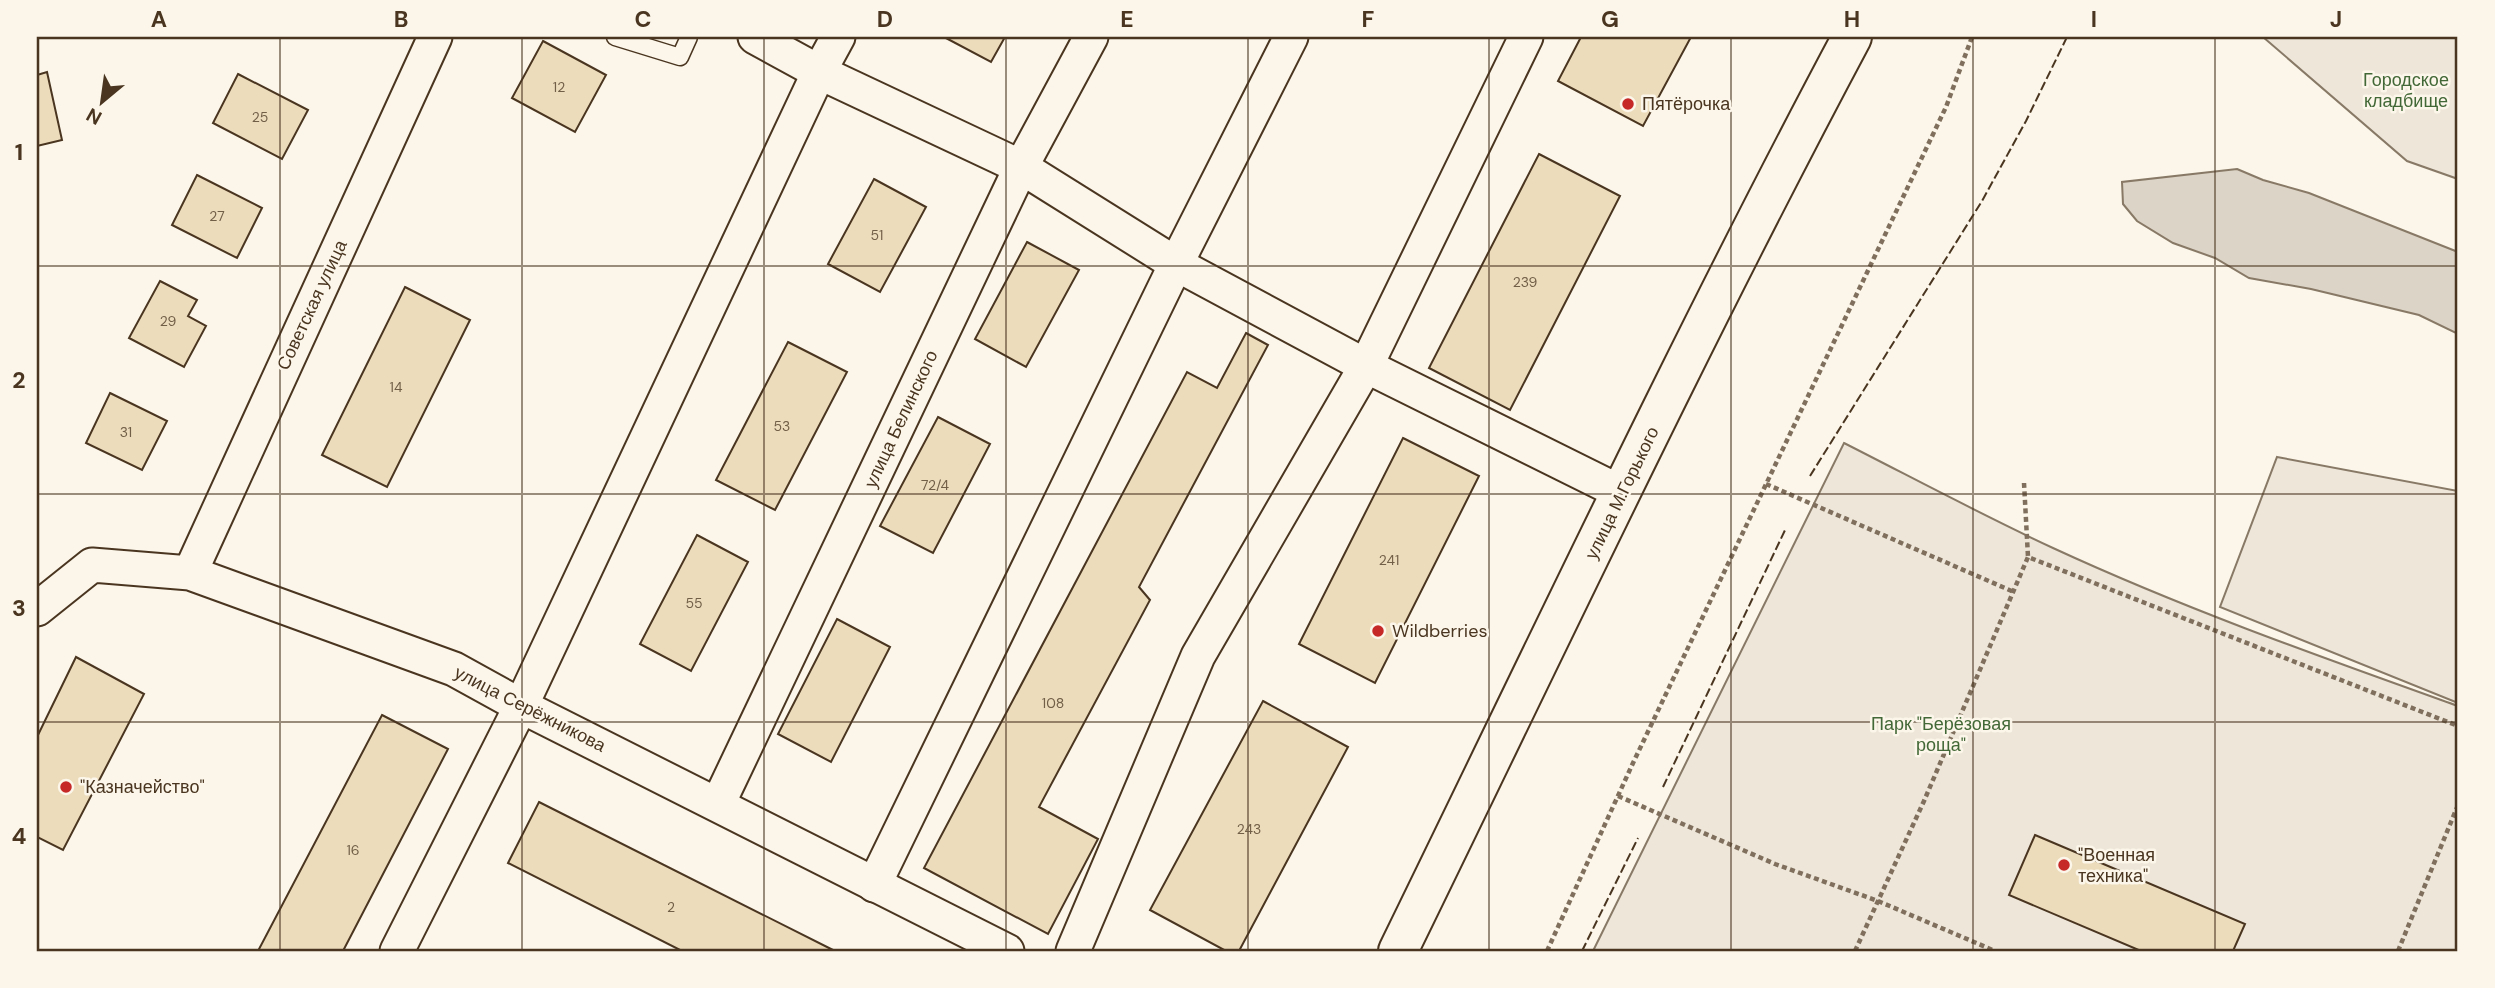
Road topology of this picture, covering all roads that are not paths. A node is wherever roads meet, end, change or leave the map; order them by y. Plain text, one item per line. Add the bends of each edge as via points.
1 (435, 37) edge
2 (615, 37) edge
3 (689, 37) edge
4 (755, 37) edge
5 (838, 37) edge
6 (1091, 37) edge
7 (1291, 37) edge
8 (1526, 37) edge
9 (1852, 37) edge
10 (819, 72) junction
11 (1021, 167) junction
12 (1176, 264) junction
13 (1366, 366) junction
14 (1622, 493) junction
15 (190, 573) junction
16 (37, 608) edge
17 (521, 706) junction
18 (718, 804) junction
19 (874, 886) junction
20 (397, 951) edge
21 (1007, 951) edge
22 (1073, 951) edge
23 (1398, 951) edge

1 - 15 street, Советская улица
2 - 3 lane via 680,57
4 - 10 street
5 - 10 street
6 - 11 street, улица Белинского
7 - 12 street
8 - 13 street
9 - 14 main road, улица М.Горького
10 - 11 street
10 - 17 street
11 - 12 street
11 - 18 street, улица Белинского
12 - 13 street
12 - 19 street
13 - 14 street
13 - 22 street via 1198,656
14 - 23 main road, улица М.Горького
15 - 16 street, улица Серёжникова via 92,565
15 - 17 street, улица Серёжникова via 454,669
17 - 18 street, улица Серёжникова
17 - 20 street
18 - 19 street, улица Серёжникова
19 - 21 street, улица Серёжникова

